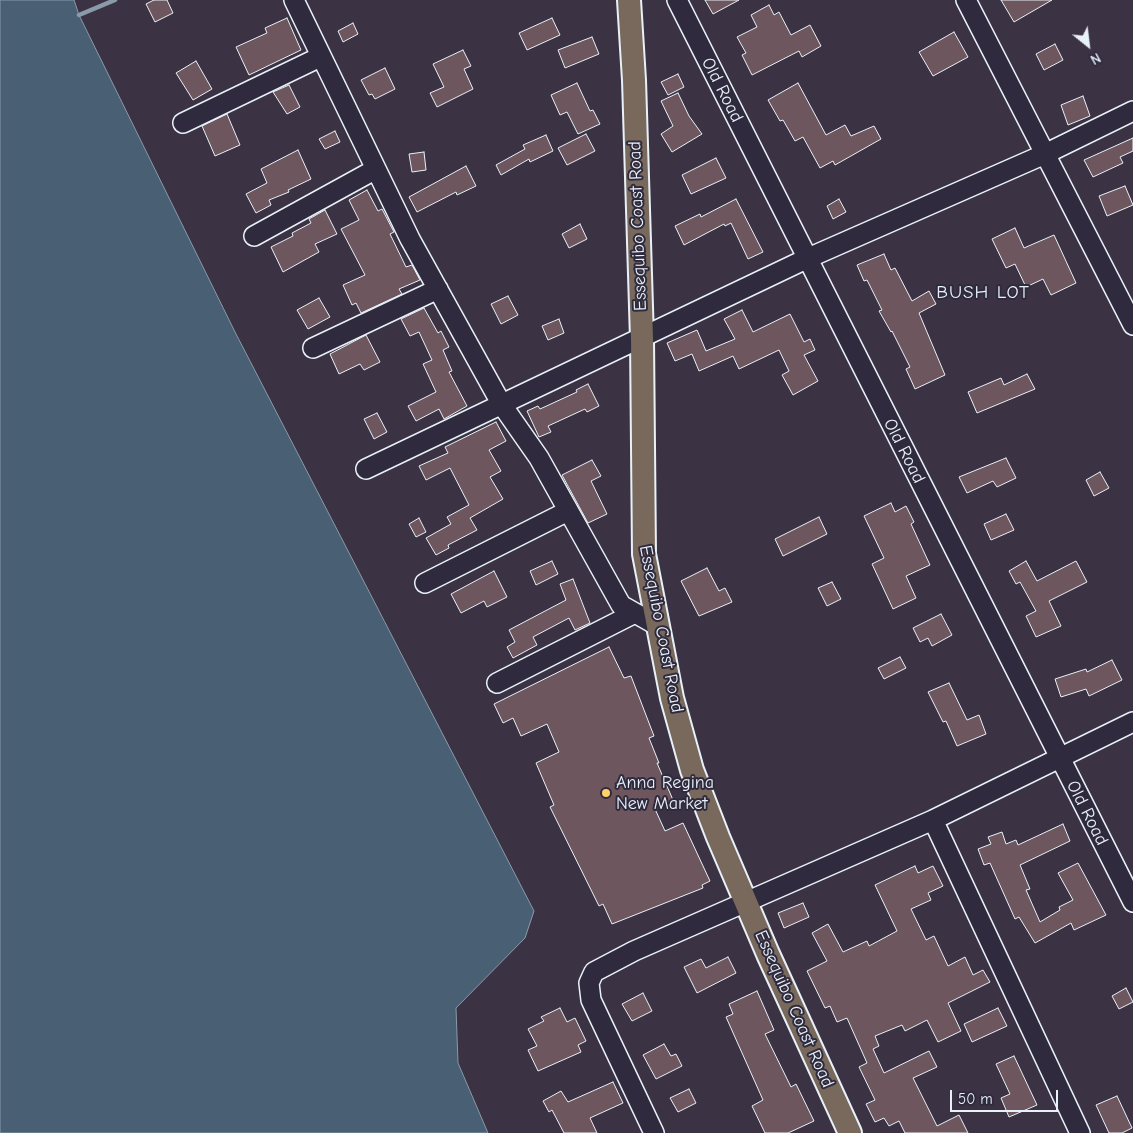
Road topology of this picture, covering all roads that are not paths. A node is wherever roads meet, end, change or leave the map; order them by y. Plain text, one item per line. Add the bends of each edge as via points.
1 (294, 0) edge
2 (629, 0) edge
3 (677, 0) edge
4 (966, 0) edge
5 (320, 56) junction
6 (1133, 111) edge
7 (183, 123) dead end
8 (1044, 154) junction
9 (376, 169) junction
10 (254, 236) dead end
11 (806, 259) junction
12 (438, 289) junction
13 (1133, 325) edge
14 (642, 339) junction
15 (313, 348) dead end
16 (502, 405) junction
17 (366, 470) dead end
18 (568, 511) junction
19 (425, 583) dead end
20 (635, 613) junction
21 (658, 626) junction
22 (496, 683) dead end
23 (1133, 722) edge
24 (1060, 758) junction
25 (933, 820) junction
26 (1133, 902) edge
27 (746, 903) junction
28 (654, 1133) edge
29 (850, 1133) edge
30 (1080, 1133) edge

1 - 5 street
2 - 14 main road, Essequibo Coast Road
3 - 11 street, Old Road
4 - 8 street
5 - 7 street
5 - 9 street
6 - 8 street
8 - 11 street
8 - 13 street
9 - 10 street
9 - 12 street
11 - 14 street
11 - 24 street, Old Road
12 - 15 street
12 - 16 street
14 - 16 street
14 - 21 main road, Essequibo Coast Road via 644,554
16 - 17 street
16 - 18 street via 539,458
18 - 19 street
18 - 20 street via 621,605
20 - 21 street
20 - 22 street
21 - 27 main road, Essequibo Coast Road via 672,698 692,770
23 - 24 street
24 - 25 street
24 - 26 street, Old Road
25 - 27 street
25 - 30 street
27 - 28 street via 634,951 597,970 590,979 591,1000
27 - 29 main road, Essequibo Coast Road

